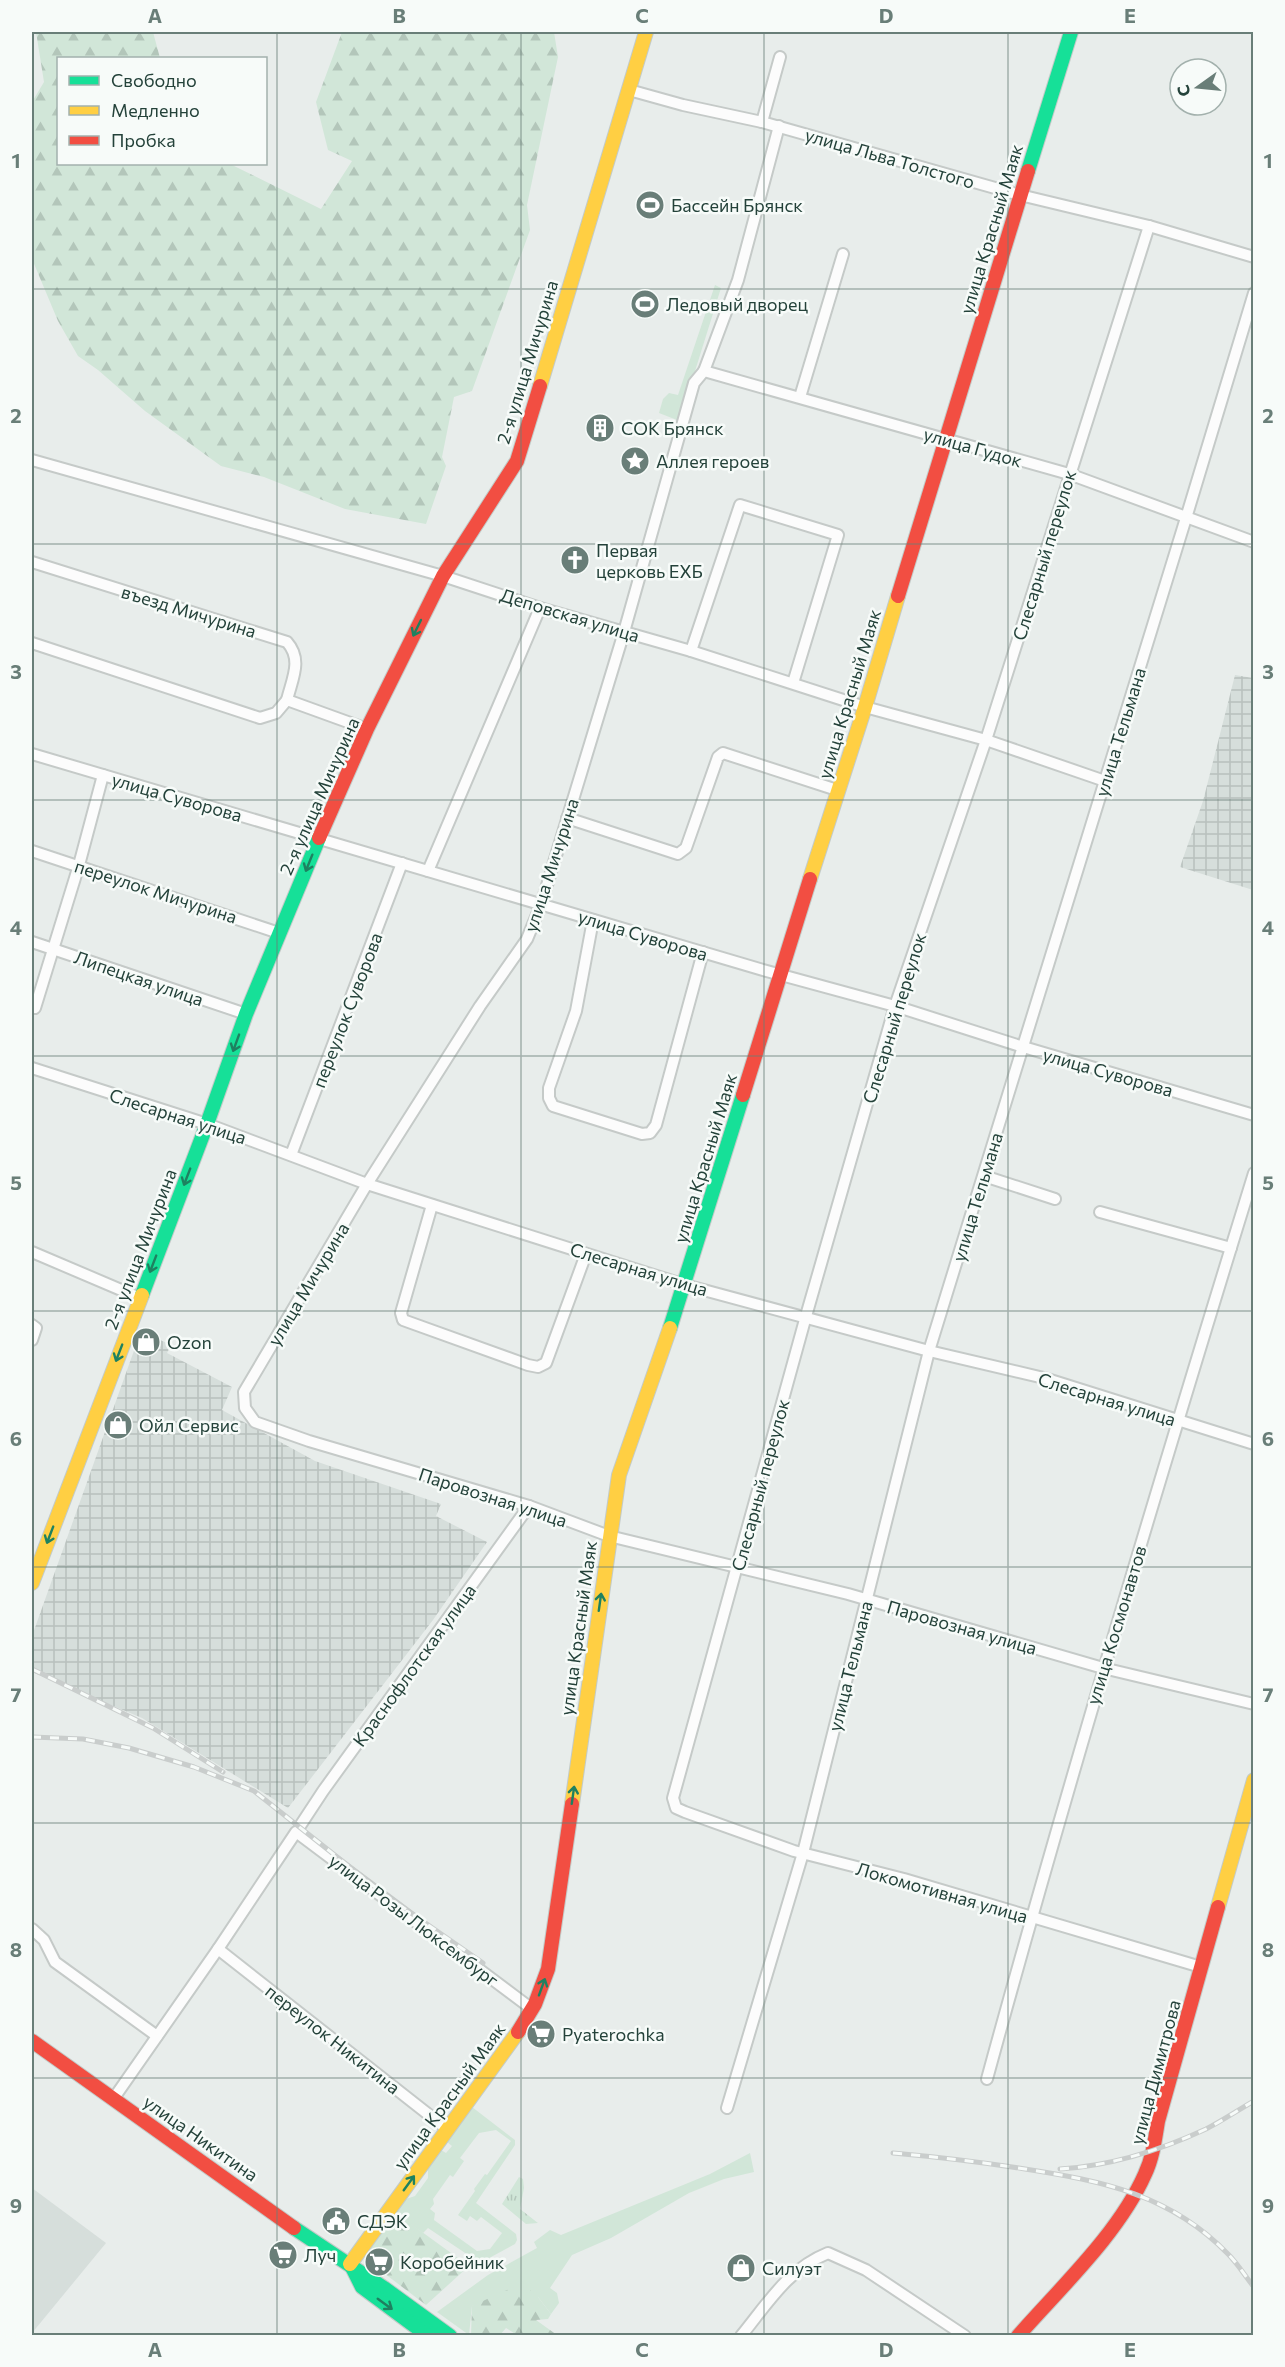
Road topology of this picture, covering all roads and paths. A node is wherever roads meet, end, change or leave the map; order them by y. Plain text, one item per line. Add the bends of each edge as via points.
1 (646, 32) edge
2 (1071, 32) edge
3 (780, 57) dead end
4 (629, 90) junction
5 (762, 122) junction
6 (779, 126) junction
7 (1020, 195) junction
8 (1149, 226) junction
9 (843, 254) dead end
10 (1254, 257) edge
11 (1254, 293) edge
12 (704, 371) junction
13 (800, 397) junction
14 (945, 439) junction
15 (32, 460) edge
16 (1069, 474) junction
17 (1186, 518) junction
18 (1254, 542) edge
19 (32, 562) edge
20 (442, 576) junction
21 (540, 608) junction
22 (624, 632) junction
23 (32, 643) edge
24 (691, 651) junction
25 (793, 683) junction
26 (287, 700) junction
27 (865, 707) junction
28 (368, 729) junction
29 (986, 740) junction
30 (32, 754) edge
31 (103, 775) junction
32 (1105, 781) junction
33 (837, 790) junction
34 (567, 818) junction
35 (318, 838) junction
36 (32, 851) edge
37 (402, 863) junction
38 (79, 865) junction
39 (428, 871) junction
40 (541, 904) junction
41 (593, 920) junction
42 (279, 933) junction
43 (32, 942) edge
44 (54, 948) junction
45 (703, 952) junction
46 (780, 975) junction
47 (895, 1006) junction
48 (35, 1008) dead end
49 (246, 1014) junction
50 (1023, 1047) junction
51 (32, 1068) edge
52 (1254, 1115) edge
53 (207, 1124) junction
54 (291, 1155) junction
55 (1254, 1173) edge
56 (984, 1176) junction
57 (367, 1184) junction
58 (1055, 1199) dead end
59 (432, 1205) junction
60 (1100, 1212) dead end
61 (1231, 1248) junction
62 (32, 1252) edge
63 (586, 1254) junction
64 (685, 1285) junction
65 (140, 1298) junction
66 (806, 1316) junction
67 (32, 1325) edge
68 (32, 1340) edge
69 (929, 1351) junction
70 (244, 1392) joint
71 (1177, 1421) junction
72 (1254, 1444) edge
73 (529, 1506) junction
74 (609, 1536) junction
75 (738, 1567) junction
76 (32, 1583) edge
77 (867, 1599) junction
78 (1103, 1668) junction
79 (1254, 1704) edge
80 (1254, 1780) edge
81 (685, 1812) joint
82 (298, 1829) junction
83 (803, 1853) junction
84 (1031, 1917) junction
85 (32, 1929) edge
86 (218, 1949) junction
87 (1201, 1967) junction
88 (532, 2009) junction
89 (157, 2036) junction
90 (32, 2041) edge
91 (987, 2079) dead end
92 (114, 2098) junction
93 (727, 2108) dead end
94 (447, 2129) junction
95 (350, 2264) junction
96 (428, 2336) edge
97 (450, 2336) edge
98 (741, 2336) edge
99 (964, 2336) edge
100 (1018, 2336) edge

1 - 4 main road, 2-я улица Мичурина
2 - 7 main road, улица Красный Маяк
3 - 5 street
4 - 5 street, улица Льва Толстого
4 - 20 main road, 2-я улица Мичурина via 517,460
5 - 6 street, улица Льва Толстого
6 - 7 street, улица Льва Толстого
6 - 12 street via 738,280
7 - 8 street, улица Льва Толстого
7 - 14 main road, улица Красный Маяк
8 - 10 street, улица Льва Толстого
8 - 16 street, Слесарный переулок
9 - 13 street
11 - 17 street, улица Тельмана
12 - 13 street, улица Гудок
12 - 22 street, улица Мичурина via 694,383
13 - 14 street, улица Гудок
14 - 16 street, улица Гудок
14 - 27 main road, улица Красный Маяк
15 - 20 street, Деповская улица
16 - 17 street, улица Гудок
16 - 29 street, Слесарный переулок
17 - 18 street, улица Гудок
17 - 32 street, улица Тельмана
19 - 26 street, въезд Мичурина via 287,642 297,659
20 - 21 street, Деповская улица
20 -> 28 main road, 2-я улица Мичурина
21 - 22 street, Деповская улица
21 - 39 street
22 - 24 street, Деповская улица
22 - 34 street, улица Мичурина
23 - 26 street via 260,718 276,713
24 - 25 street, Деповская улица
24 - 25 street via 740,505 838,535
25 - 27 street, Деповская улица
26 - 28 street
27 - 29 street, Деповская улица
27 - 33 main road, улица Красный Маяк
28 - 35 main road, 2-я улица Мичурина
29 - 32 street, Деповская улица
29 - 47 street, Слесарный переулок
30 - 31 street, улица Суворова
31 - 35 street, улица Суворова
31 - 38 street
32 - 50 street, улица Тельмана
33 - 34 street via 723,753 718,757 686,848 678,854
33 - 46 main road, улица Красный Маяк
34 - 40 street, улица Мичурина
35 - 37 street, улица Суворова
35 -> 42 main road, 2-я улица Мичурина
36 - 38 street, переулок Мичурина
37 - 39 street, улица Суворова
37 - 54 street, переулок Суворова
38 - 42 street, переулок Мичурина
38 - 44 street
39 - 40 street, улица Суворова
40 - 41 street, улица Суворова
40 - 57 street, улица Мичурина via 527,939
41 - 45 street, улица Суворова
41 - 45 street via 576,1011 549,1098 553,1106 642,1134 650,1133 656,1125
42 - 49 main road, 2-я улица Мичурина
43 - 44 street, Липецкая улица
44 - 48 street
44 - 49 street, Липецкая улица
45 - 46 street, улица Суворова
46 - 47 street, улица Суворова
46 - 64 main road, улица Красный Маяк
47 - 50 street, улица Суворова
47 - 66 street, Слесарный переулок
49 -> 53 main road, 2-я улица Мичурина
50 - 52 street, улица Суворова
50 - 56 street, улица Тельмана
51 - 53 street, Слесарная улица
53 - 54 street, Слесарная улица
53 -> 65 main road, 2-я улица Мичурина
54 - 57 street, Слесарная улица
55 - 61 street, улица Космонавтов
56 - 58 street
56 - 69 street, улица Тельмана
57 - 59 street, Слесарная улица
57 - 70 street, улица Мичурина
59 - 63 street, Слесарная улица
59 - 63 street via 401,1313 403,1320 528,1365 538,1367 546,1363
60 - 61 street
61 - 71 street, улица Космонавтов
62 - 65 street
63 - 64 street, Слесарная улица
64 - 66 street, Слесарная улица
64 - 74 main road, улица Красный Маяк via 619,1475
65 -> 76 main road, 2-я улица Мичурина
66 - 69 street, Слесарная улица
66 - 75 street, Слесарный переулок
67 - 68 street via 36,1328
69 - 71 street, Слесарная улица via 1044,1378
69 - 77 street, улица Тельмана
70 - 73 street, Паровозная улица via 244,1408 255,1422
71 - 72 street, Слесарная улица
71 - 78 street, улица Космонавтов
73 - 74 street, Паровозная улица
73 - 82 street, Краснофлотская улица
74 - 75 street, Паровозная улица
88 -> 74 main road, улица Красный Маяк via 548,1969
75 - 77 street, Паровозная улица
75 - 81 street, Слесарный переулок via 673,1798 676,1808
77 - 78 street, Паровозная улица
77 - 83 street, улица Тельмана
78 - 79 street, Паровозная улица
78 - 84 street, улица Космонавтов
80 - 87 main road, улица Димитрова
81 - 83 street, Локомотивная улица
82 - 86 street, Краснофлотская улица
82 - 88 street, улица Розы Люксембург
83 - 84 street, Локомотивная улица
83 - 93 street, улица Тельмана
84 - 87 street, Локомотивная улица
84 - 91 street, улица Космонавтов
85 - 89 street via 44,1940 55,1962
86 - 89 street, Краснофлотская улица
86 - 94 street, переулок Никитина
87 - 100 main road, улица Димитрова via 1143,2180 1107,2235
88 - 94 main road, улица Красный Маяк
89 - 92 street, Краснофлотская улица
90 - 92 main road, улица Никитина
92 - 95 main road, улица Никитина via 329,2253
95 -> 94 main road, улица Красный Маяк
95 -> 96 main road, улица Никитина via 362,2287
95 - 97 main road, улица Никитина
98 - 99 street via 789,2276 808,2261 828,2253 866,2270

